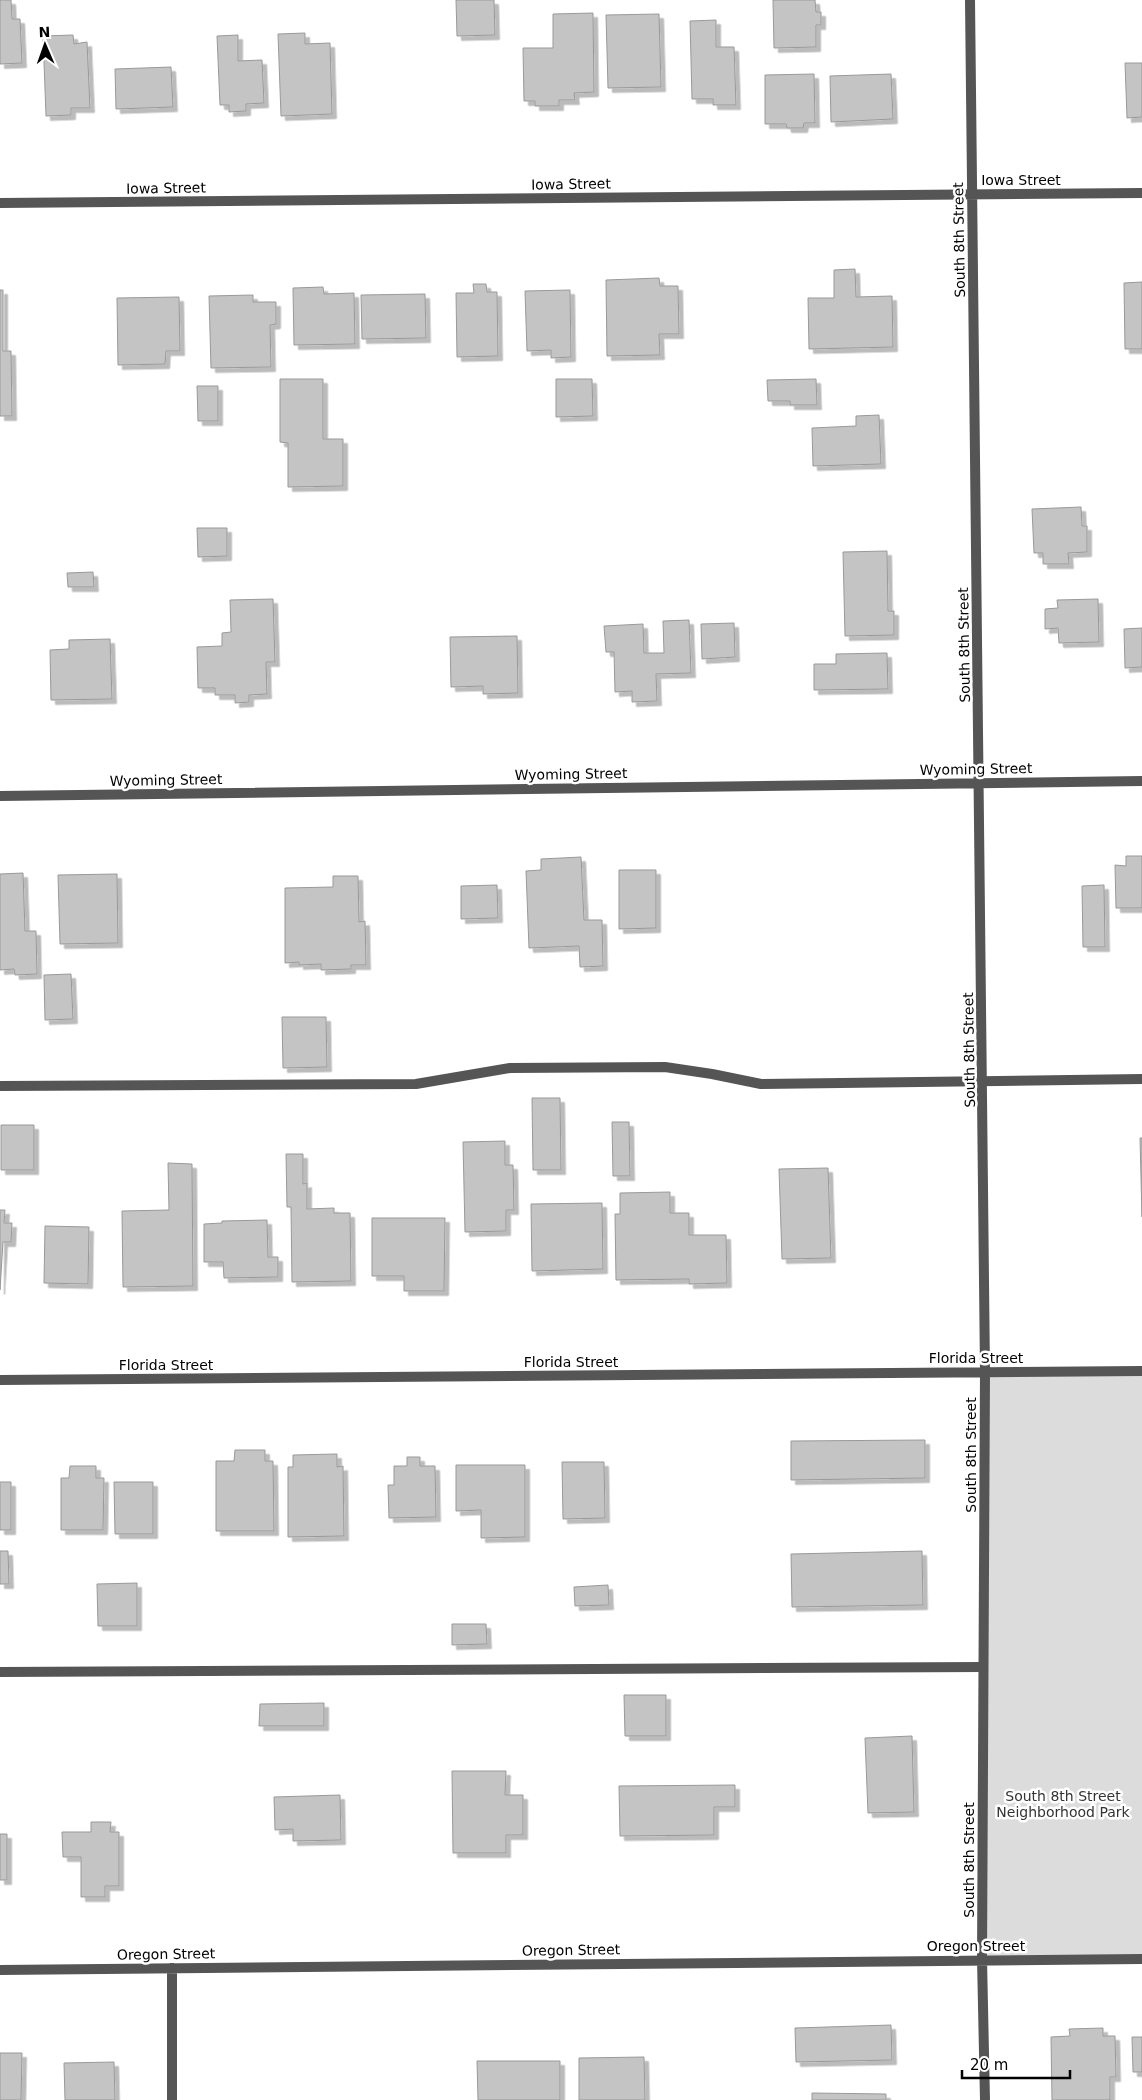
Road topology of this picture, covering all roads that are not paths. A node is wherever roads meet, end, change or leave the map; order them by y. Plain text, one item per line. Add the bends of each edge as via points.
1 (970, 0) edge
2 (1142, 193) edge
3 (972, 194) junction
4 (0, 203) edge
5 (1142, 781) edge
6 (979, 782) junction
7 (0, 796) edge
8 (1142, 1079) edge
9 (983, 1082) junction
10 (0, 1086) edge
11 (1142, 1371) edge
12 (985, 1372) junction
13 (0, 1380) edge
14 (983, 1667) junction
15 (0, 1672) edge
16 (982, 1959) junction
17 (1142, 1959) edge
18 (172, 1968) junction
19 (0, 1970) edge
20 (172, 2100) edge
21 (985, 2100) edge

1 - 3 street, South 8th Street
2 - 3 street, Iowa Street
3 - 4 street, Iowa Street
3 - 6 street, South 8th Street
5 - 6 street, Wyoming Street
6 - 7 street, Wyoming Street
6 - 9 street, South 8th Street
8 - 9 street
9 - 10 street via 761,1084 656,1067 510,1068 416,1084
9 - 12 street, South 8th Street
11 - 12 street, Florida Street
12 - 13 street, Florida Street
12 - 14 street, South 8th Street
14 - 15 street
14 - 16 street, South 8th Street
16 - 17 street, Oregon Street
16 - 18 street, Oregon Street
16 - 21 street, South 8th Street
18 - 19 street, Oregon Street
18 - 20 street

